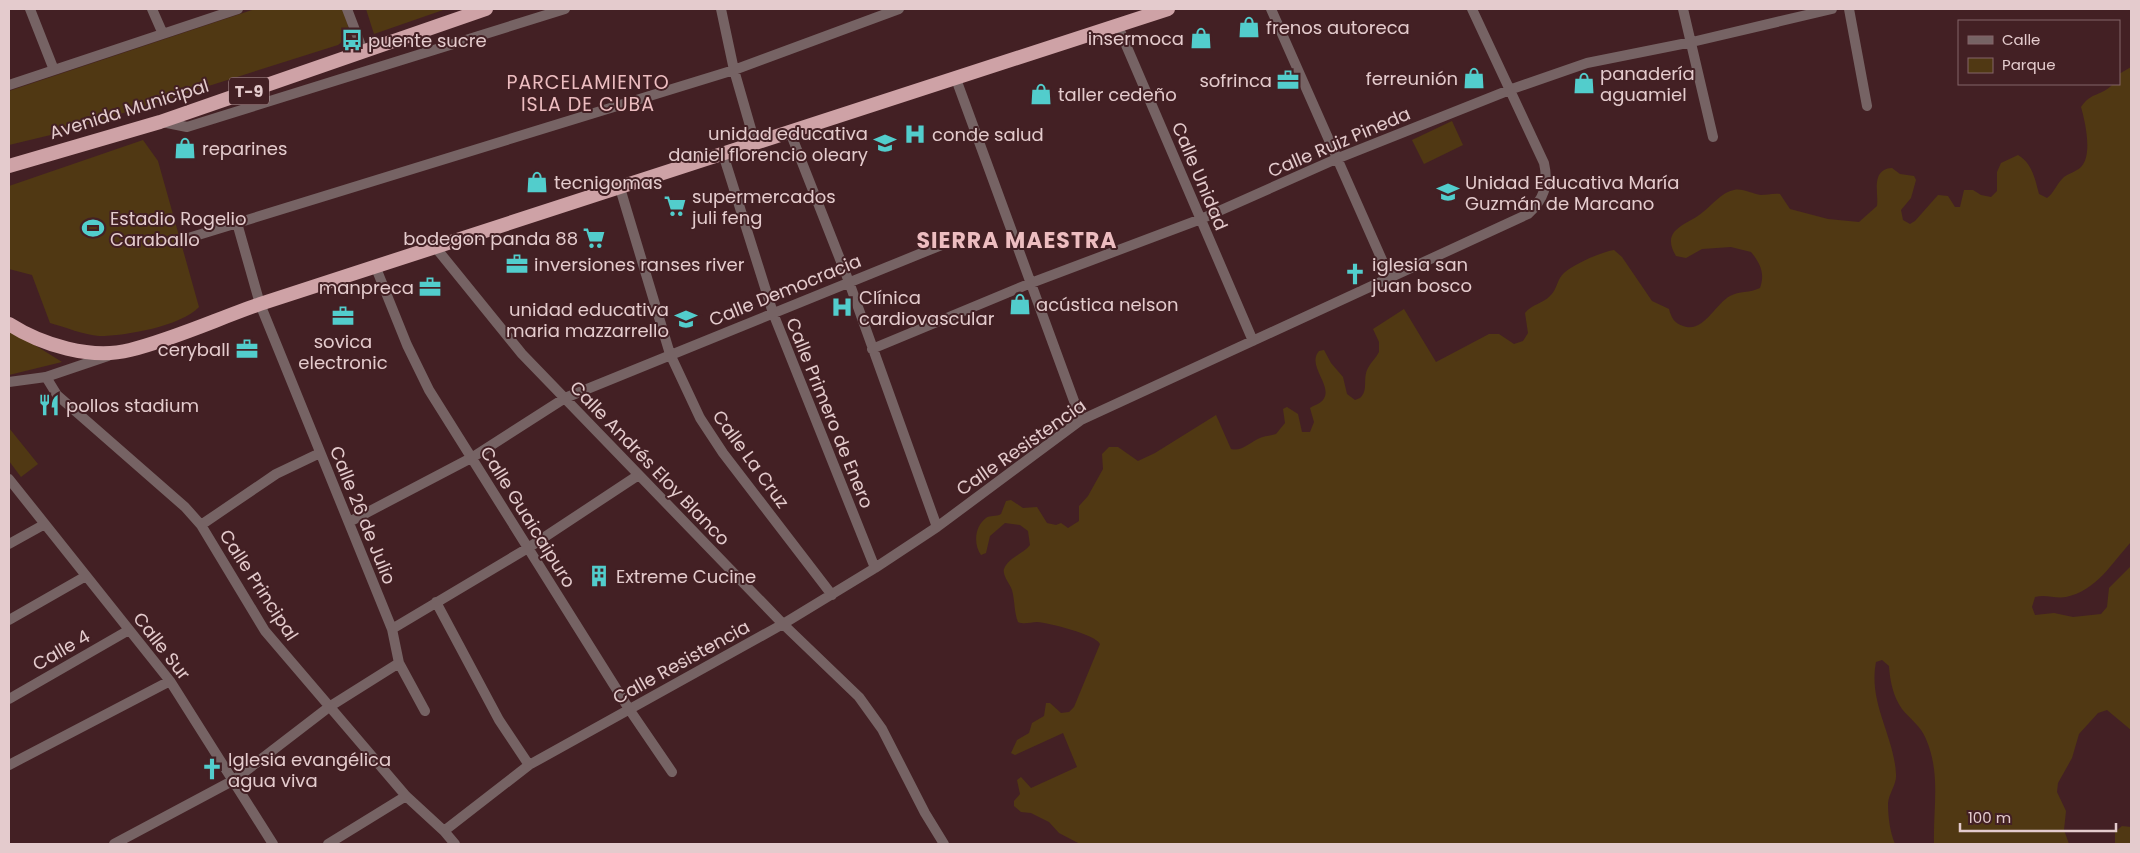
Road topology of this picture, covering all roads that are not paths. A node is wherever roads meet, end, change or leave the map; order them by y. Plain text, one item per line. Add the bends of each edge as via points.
1 (30, 9) edge
2 (152, 9) edge
3 (238, 9) edge
4 (347, 9) edge
5 (486, 9) edge
6 (565, 9) edge
7 (721, 9) edge
8 (899, 9) edge
9 (1148, 9) edge
10 (1168, 9) edge
11 (1271, 9) edge
12 (1472, 9) edge
13 (1683, 9) edge
14 (1832, 9) edge
15 (1849, 9) edge
16 (1117, 24) junction
17 (163, 34) junction
18 (1692, 42) junction
19 (363, 52) junction
20 (54, 70) junction
21 (734, 70) junction
22 (956, 79) junction
23 (9, 85) edge
24 (1512, 89) junction
25 (1867, 106) dead end
26 (160, 122) junction
27 (790, 132) junction
28 (1713, 137) dead end
29 (755, 143) junction
30 (723, 154) junction
31 (1336, 159) junction
32 (9, 166) edge
33 (620, 188) junction
34 (1201, 219) junction
35 (237, 223) junction
36 (185, 239) dead end
37 (944, 244) dead end
38 (436, 248) junction
39 (376, 268) junction
40 (1390, 278) junction
41 (849, 282) junction
42 (1031, 283) junction
43 (260, 304) junction
44 (773, 313) junction
45 (9, 324) edge
46 (1253, 341) junction
47 (872, 348) junction
48 (129, 350) junction
49 (670, 354) junction
50 (46, 377) junction
51 (28, 381) junction
52 (9, 382) edge
53 (9, 388) edge
54 (565, 398) junction
55 (1081, 420) junction
56 (320, 453) junction
57 (473, 457) junction
58 (637, 476) junction
59 (9, 479) edge
60 (349, 522) junction
61 (45, 524) junction
62 (201, 525) junction
63 (937, 527) junction
64 (9, 544) edge
65 (528, 548) junction
66 (875, 568) junction
67 (86, 576) junction
68 (832, 595) junction
69 (436, 602) junction
70 (9, 620) edge
71 (783, 624) junction
72 (392, 629) junction
73 (129, 630) junction
74 (399, 663) junction
75 (170, 682) junction
76 (9, 699) edge
77 (329, 707) junction
78 (629, 709) junction
79 (425, 711) dead end
80 (9, 765) edge
81 (530, 765) junction
82 (672, 772) dead end
83 (234, 780) junction
84 (406, 796) junction
85 (444, 831) junction
86 (114, 844) edge
87 (274, 844) edge
88 (328, 844) edge
89 (455, 844) edge
90 (944, 844) edge

1 - 20 street
2 - 17 street
3 - 17 street
4 - 19 street
5 - 19 highway, Avenida Municipal / T-9
6 - 26 street via 187,127
7 - 21 street
8 - 21 street
9 - 16 highway
10 - 16 highway
11 - 31 street
12 - 24 street, Calle Resistencia
13 - 18 street
14 - 18 street, Calle Ruiz Pineda
15 - 25 street
16 - 22 highway
16 - 34 street, Calle Unidad
17 - 20 street
18 - 24 street, Calle Ruiz Pineda via 1587,63
18 - 28 street
19 - 26 highway, Avenida Municipal / T-9
20 - 23 street
21 - 29 street
21 - 35 street
22 - 27 highway
22 - 42 street
24 - 31 street, Calle Ruiz Pineda
24 - 40 street, Calle Resistencia via 1544,163 1546,186 1541,201 1514,222
26 - 32 highway, Avenida Municipal / T-9
27 - 29 highway
27 - 41 street
29 - 30 highway
30 - 33 highway
30 - 44 street, Calle Primero de Enero
31 - 34 street, Calle Ruiz Pineda
31 - 40 street
33 - 38 highway
33 - 49 street, Calle La Cruz
34 - 42 street, Calle Ruiz Pineda
34 - 46 street, Calle Unidad
35 - 36 street
35 - 43 street, Calle 26 de Julio
37 - 41 street, Calle Democracia
38 - 39 highway
38 - 54 street, Calle Andrés Eloy Blanco via 498,327
39 - 43 highway
39 - 57 street, Calle Guaicaipuro via 429,390
40 - 46 street, Calle Resistencia
41 - 44 street, Calle Democracia
41 - 47 street
42 - 47 street, Calle Ruiz Pineda
42 - 55 street
43 - 48 highway
43 - 56 street, Calle 26 de Julio
44 - 49 street, Calle Democracia
44 - 66 street, Calle Primero de Enero
45 - 48 highway via 70,349 95,353
46 - 55 street, Calle Resistencia
47 - 63 street
48 - 50 street
49 - 54 street, Calle Democracia
49 - 68 street, Calle La Cruz via 700,418 723,453
50 - 51 street
50 - 62 street, Calle Principal via 57,395 154,478
51 - 52 street
51 - 53 street
54 - 57 street, Calle Democracia
54 - 58 street, Calle Andrés Eloy Blanco
55 - 63 street, Calle Resistencia
56 - 60 street, Calle 26 de Julio
56 - 62 street via 276,474
57 - 60 street, Calle Democracia
57 - 65 street, Calle Guaicaipuro
58 - 65 street
58 - 71 street, Calle Andrés Eloy Blanco
59 - 61 street, Calle Sur
60 - 72 street, Calle 26 de Julio
61 - 64 street
61 - 67 street, Calle Sur
62 - 77 street, Calle Principal via 265,630
63 - 66 street, Calle Resistencia
65 - 69 street
65 - 78 street, Calle Guaicaipuro
66 - 68 street, Calle Resistencia
67 - 70 street
67 - 73 street, Calle Sur
68 - 71 street, Calle Resistencia
69 - 72 street
69 - 81 street via 499,720
71 - 78 street, Calle Resistencia
71 - 90 street, Calle Andrés Eloy Blanco via 860,697 882,729
72 - 74 street, Calle 26 de Julio
73 - 75 street, Calle Sur
73 - 76 street, Calle 4
74 - 77 street
74 - 79 street, Calle 26 de Julio
75 - 80 street
75 - 83 street, Calle Sur
77 - 83 street
77 - 84 street, Calle Principal
78 - 81 street, Calle Resistencia
78 - 82 street, Calle Guaicaipuro
81 - 85 street, Calle Resistencia
83 - 86 street
83 - 87 street, Calle Sur
84 - 85 street, Calle Principal
84 - 88 street
85 - 89 street, Calle Principal

